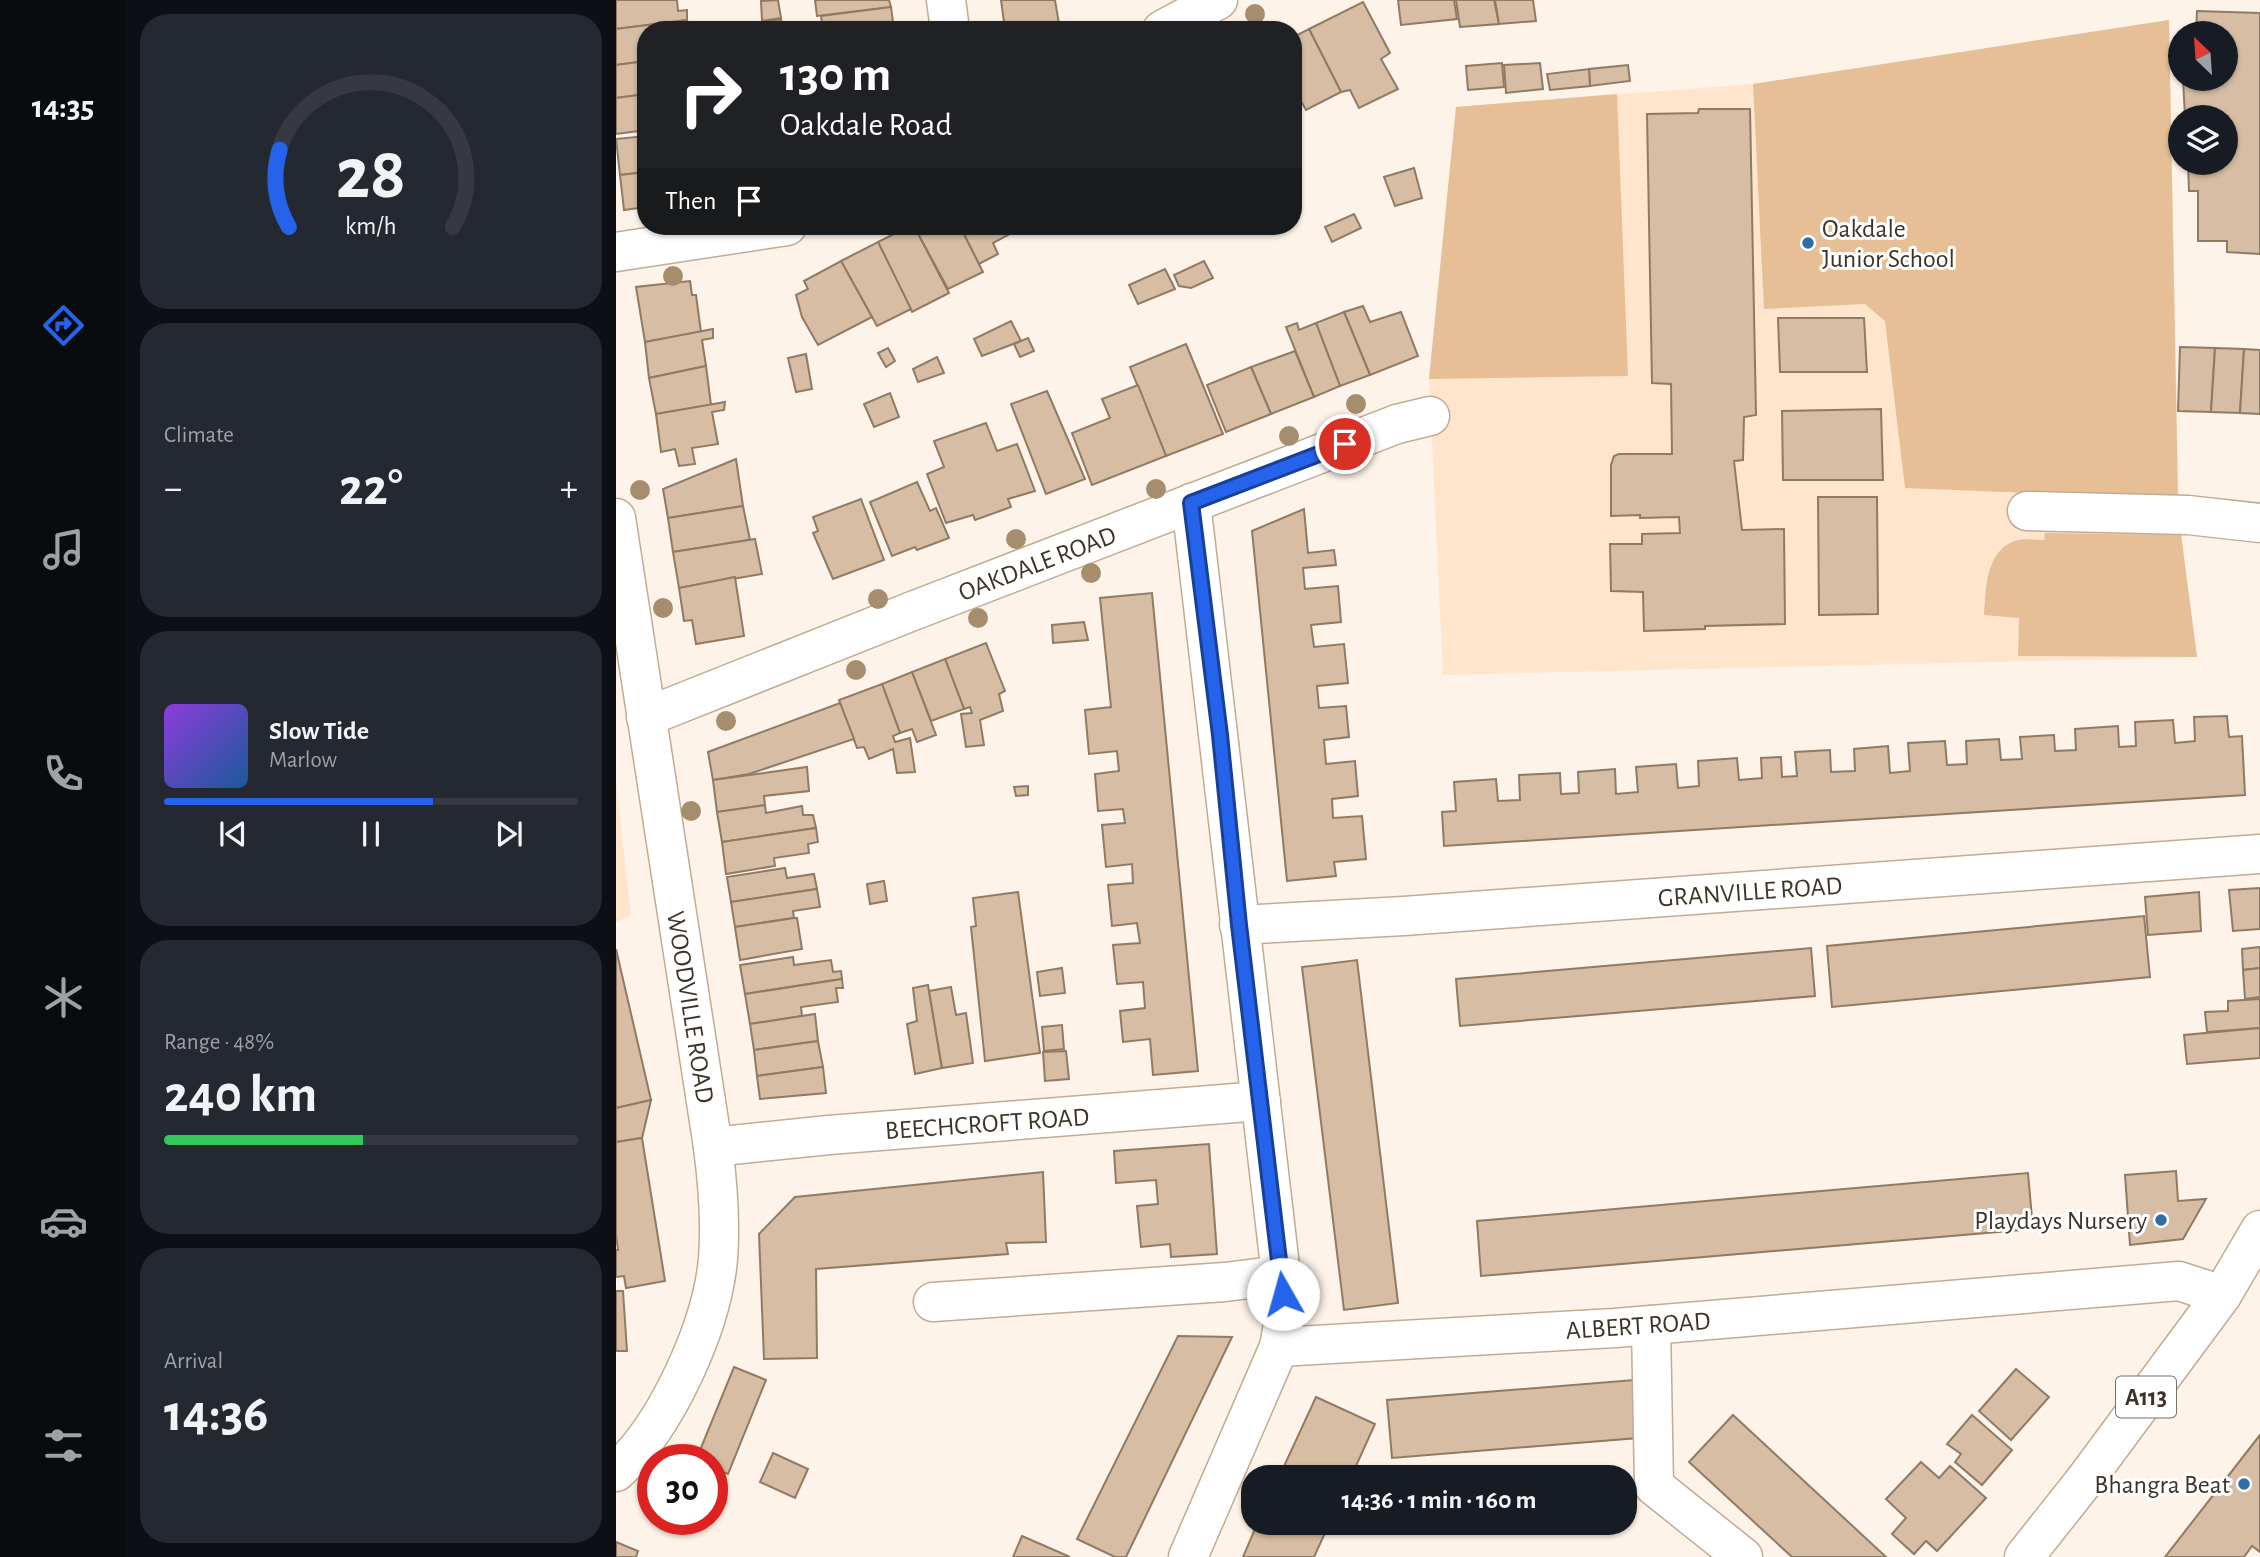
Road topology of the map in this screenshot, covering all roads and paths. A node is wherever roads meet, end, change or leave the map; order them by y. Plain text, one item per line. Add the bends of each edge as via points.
1 (946, 0) edge
2 (1218, 0) edge
3 (949, 21) edge
4 (1179, 21) edge
5 (725, 235) edge
6 (616, 251) edge
7 (1430, 416) dead end
8 (1191, 503) junction
9 (2027, 511) dead end
10 (616, 518) edge
11 (2260, 523) edge
12 (646, 717) junction
13 (2260, 854) edge
14 (1239, 925) junction
15 (1261, 1101) junction
16 (713, 1147) junction
17 (2260, 1230) edge
18 (1281, 1275) junction
19 (2222, 1295) junction
20 (933, 1302) dead end
21 (1651, 1325) junction
22 (1279, 1347) junction
23 (616, 1472) edge
24 (1188, 1557) edge
25 (1743, 1557) edge
26 (2024, 1557) edge

1 - 3 street
2 - 4 street
5 - 6 street
7 - 8 street, OAKDALE ROAD via 1397,424
8 - 12 street, OAKDALE ROAD
8 - 14 street
9 - 11 street via 2188,515
10 - 12 street, WOODVILLE ROAD
12 - 16 street, WOODVILLE ROAD
13 - 14 street, GRANVILLE ROAD
14 - 15 street
15 - 16 street, BEECHCROFT ROAD
15 - 18 street
16 - 23 street, WOODVILLE ROAD via 720,1202 718,1261 706,1316 689,1365 661,1415
17 - 19 street, A113
18 - 20 street
18 - 22 street via 1285,1314
19 - 21 street, ALBERT ROAD via 2179,1281
19 - 26 street, A113
21 - 22 street, ALBERT ROAD
21 - 25 street via 1654,1486
22 - 24 street

